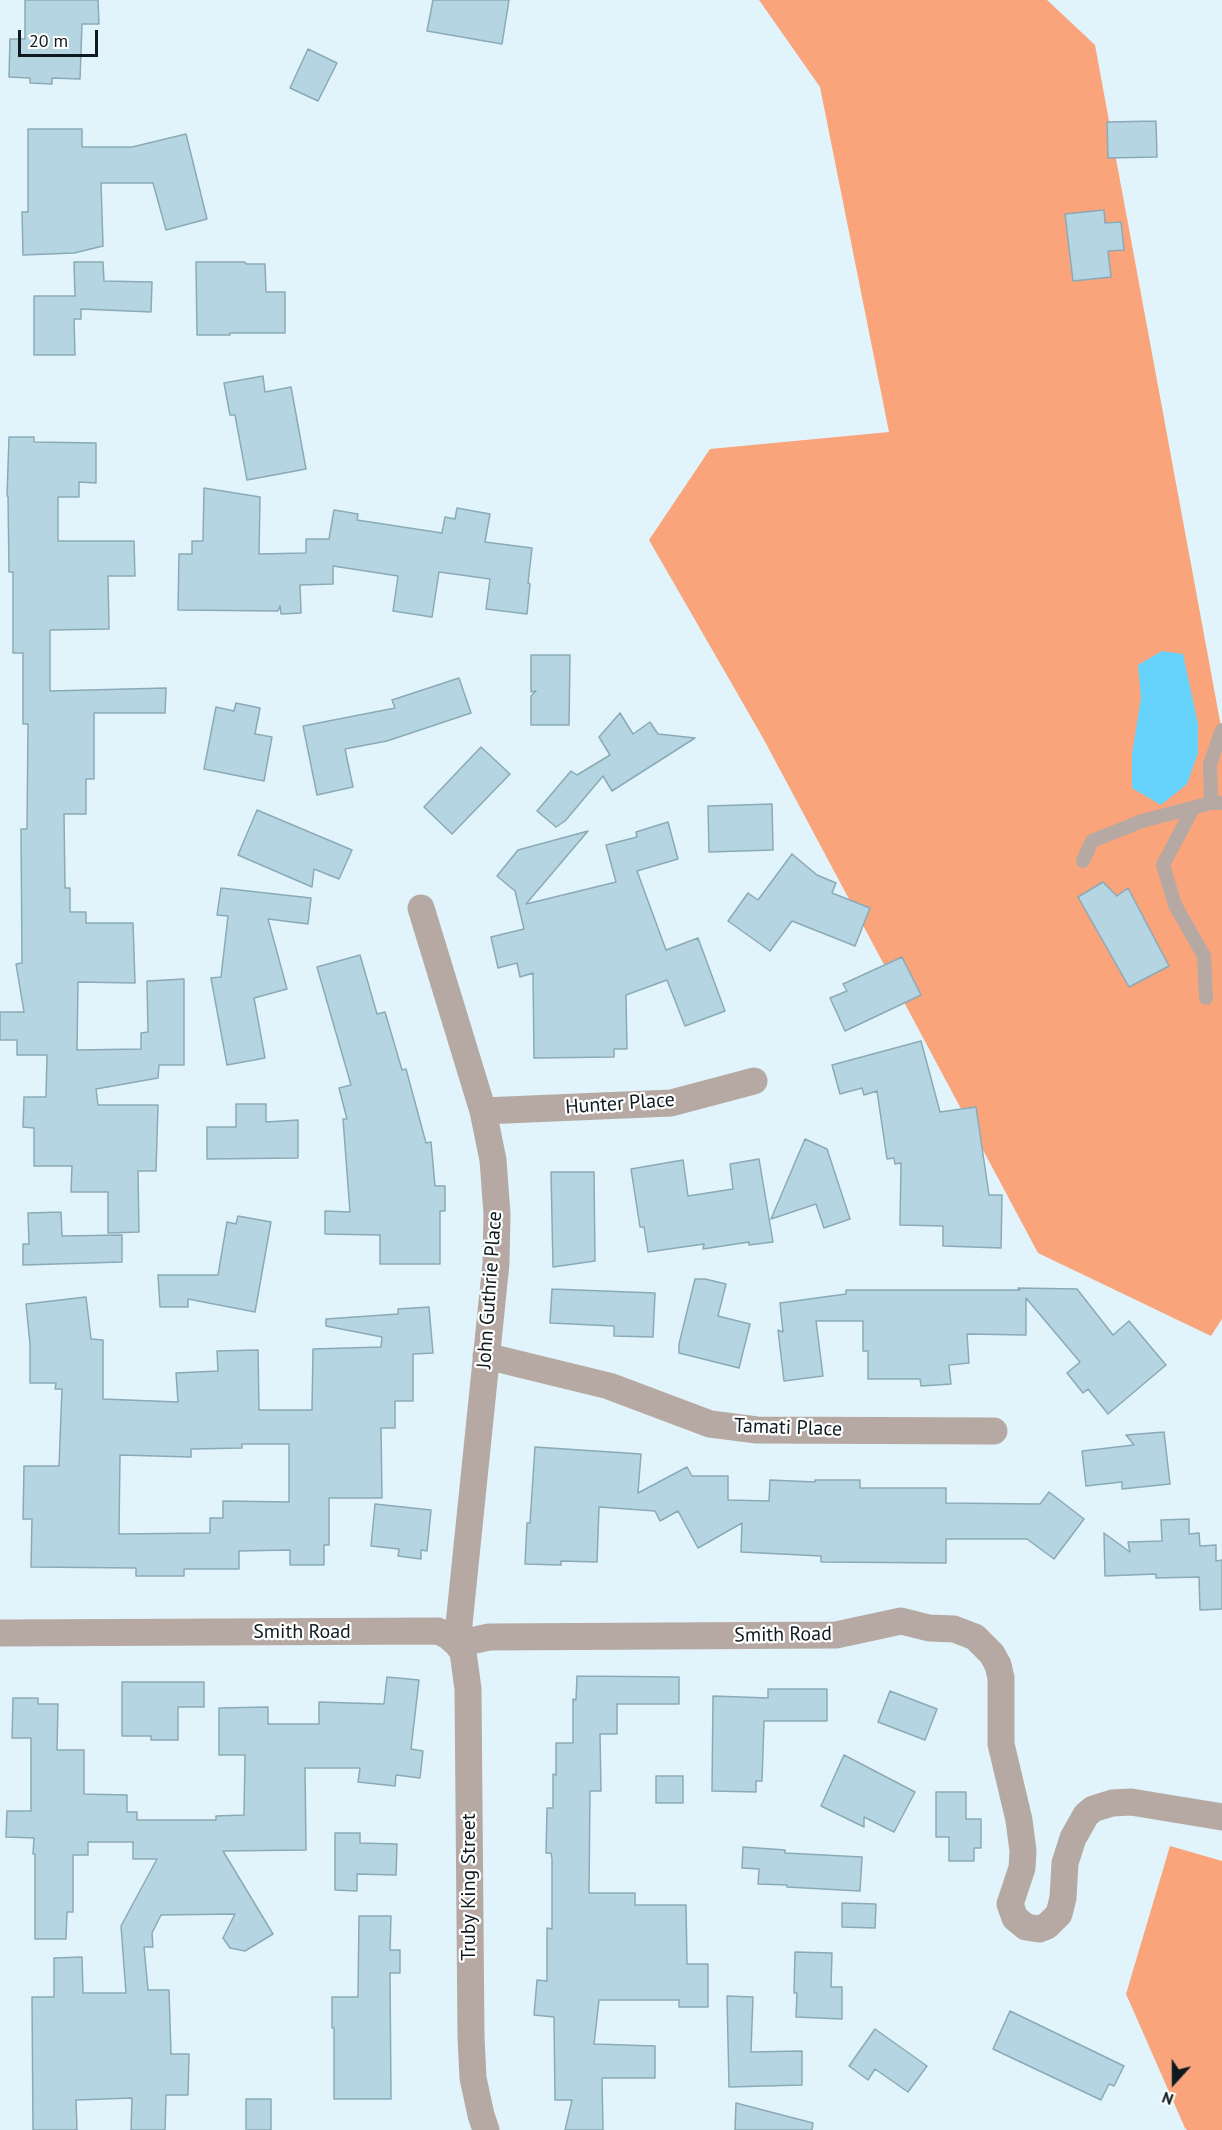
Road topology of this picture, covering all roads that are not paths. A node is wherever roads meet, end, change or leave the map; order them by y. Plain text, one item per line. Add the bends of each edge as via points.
1 (1222, 730) edge
2 (1217, 803) edge
3 (1193, 808) junction
4 (1083, 861) dead end
5 (421, 908) dead end
6 (1206, 998) dead end
7 (754, 1081) dead end
8 (483, 1112) junction
9 (486, 1356) junction
10 (994, 1431) dead end
11 (0, 1633) edge
12 (457, 1644) junction
13 (1222, 1817) edge
14 (486, 2130) edge

1 - 2 lane via 1210,764
2 - 3 lane
3 - 4 lane via 1142,821 1092,841
3 - 6 lane via 1162,865 1175,904 1204,956
5 - 8 street, John Guthrie Place
7 - 8 street, Hunter Place via 671,1103
8 - 9 street, John Guthrie Place via 493,1160 497,1214
9 - 10 street, Tamati Place via 609,1386 710,1424 757,1430
9 - 12 street, John Guthrie Place
11 - 12 street, Smith Road via 438,1631
12 - 13 street, Smith Road via 489,1637 836,1635 901,1621 975,1636 992,1654 1001,1678 1001,1744 1023,1851 1022,1868 1010,1904 1015,1918 1026,1927 1047,1926 1059,1914 1064,1898 1065,1863 1073,1838 1093,1809 1131,1802
12 - 14 street, Truby King Street via 463,1653 468,1689 471,2037 474,2078

